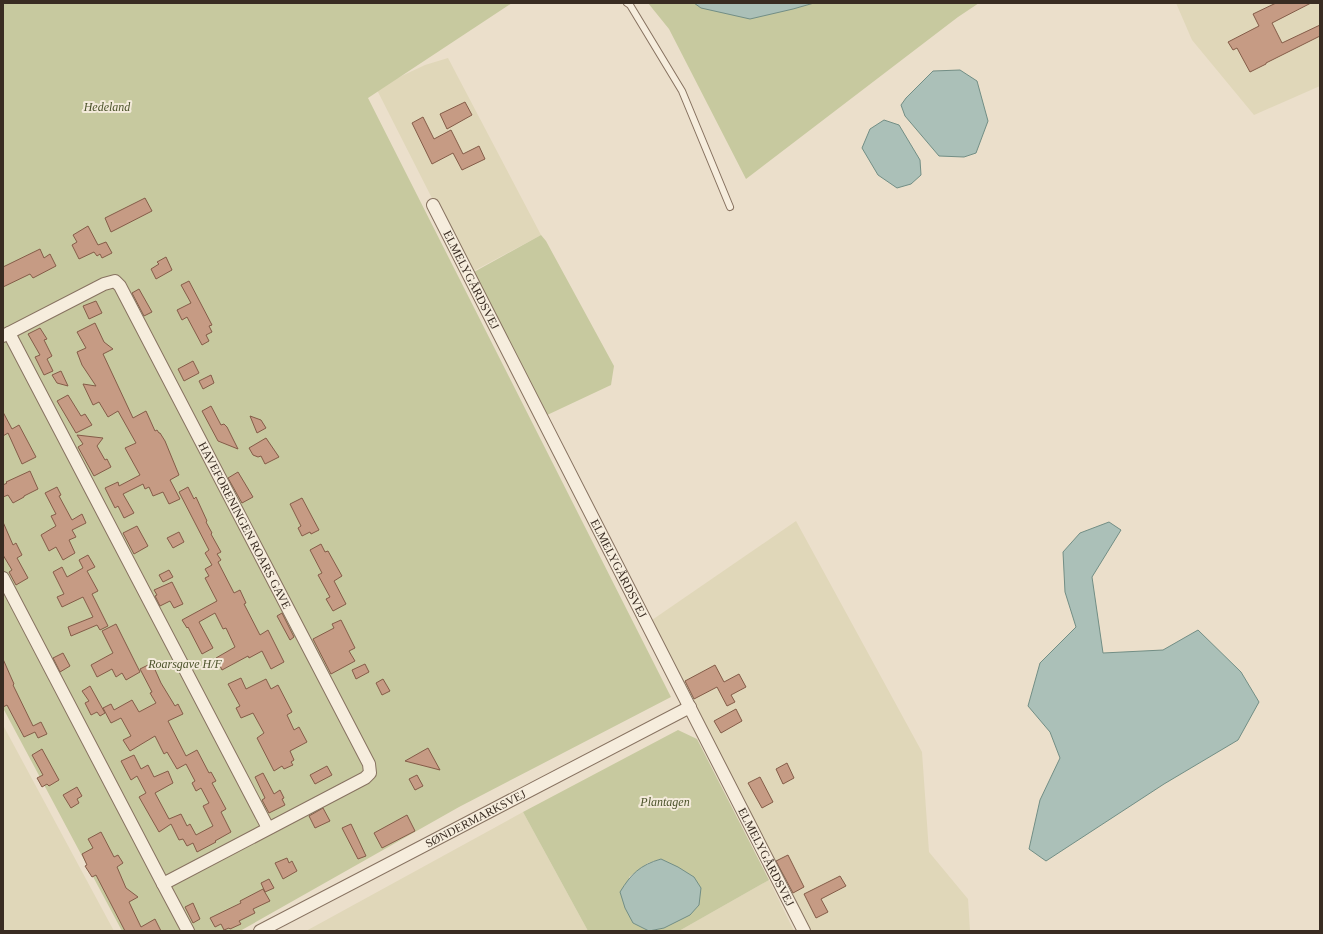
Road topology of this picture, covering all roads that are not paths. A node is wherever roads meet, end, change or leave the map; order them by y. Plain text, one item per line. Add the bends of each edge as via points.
1 (627, 3) edge
2 (433, 205) dead end
3 (730, 207) dead end
4 (6, 335) edge
5 (3, 578) edge
6 (690, 707) junction
7 (268, 828) junction
8 (163, 884) junction
9 (188, 931) edge
10 (260, 931) edge
11 (804, 931) edge

1 - 3 lane via 682,91
2 - 6 street, ELMELYGÅRDSVEJ
4 - 7 street, HAVEFORENINGEN ROARS GAVE
4 - 7 street, HAVEFORENINGEN ROARS GAVE via 104,284 115,281 120,286 369,764 370,773 365,778
5 - 8 street
6 - 10 street, SØNDERMARKSVEJ
6 - 11 street, ELMELYGÅRDSVEJ
7 - 8 street, HAVEFORENINGEN ROARS GAVE
8 - 9 street

